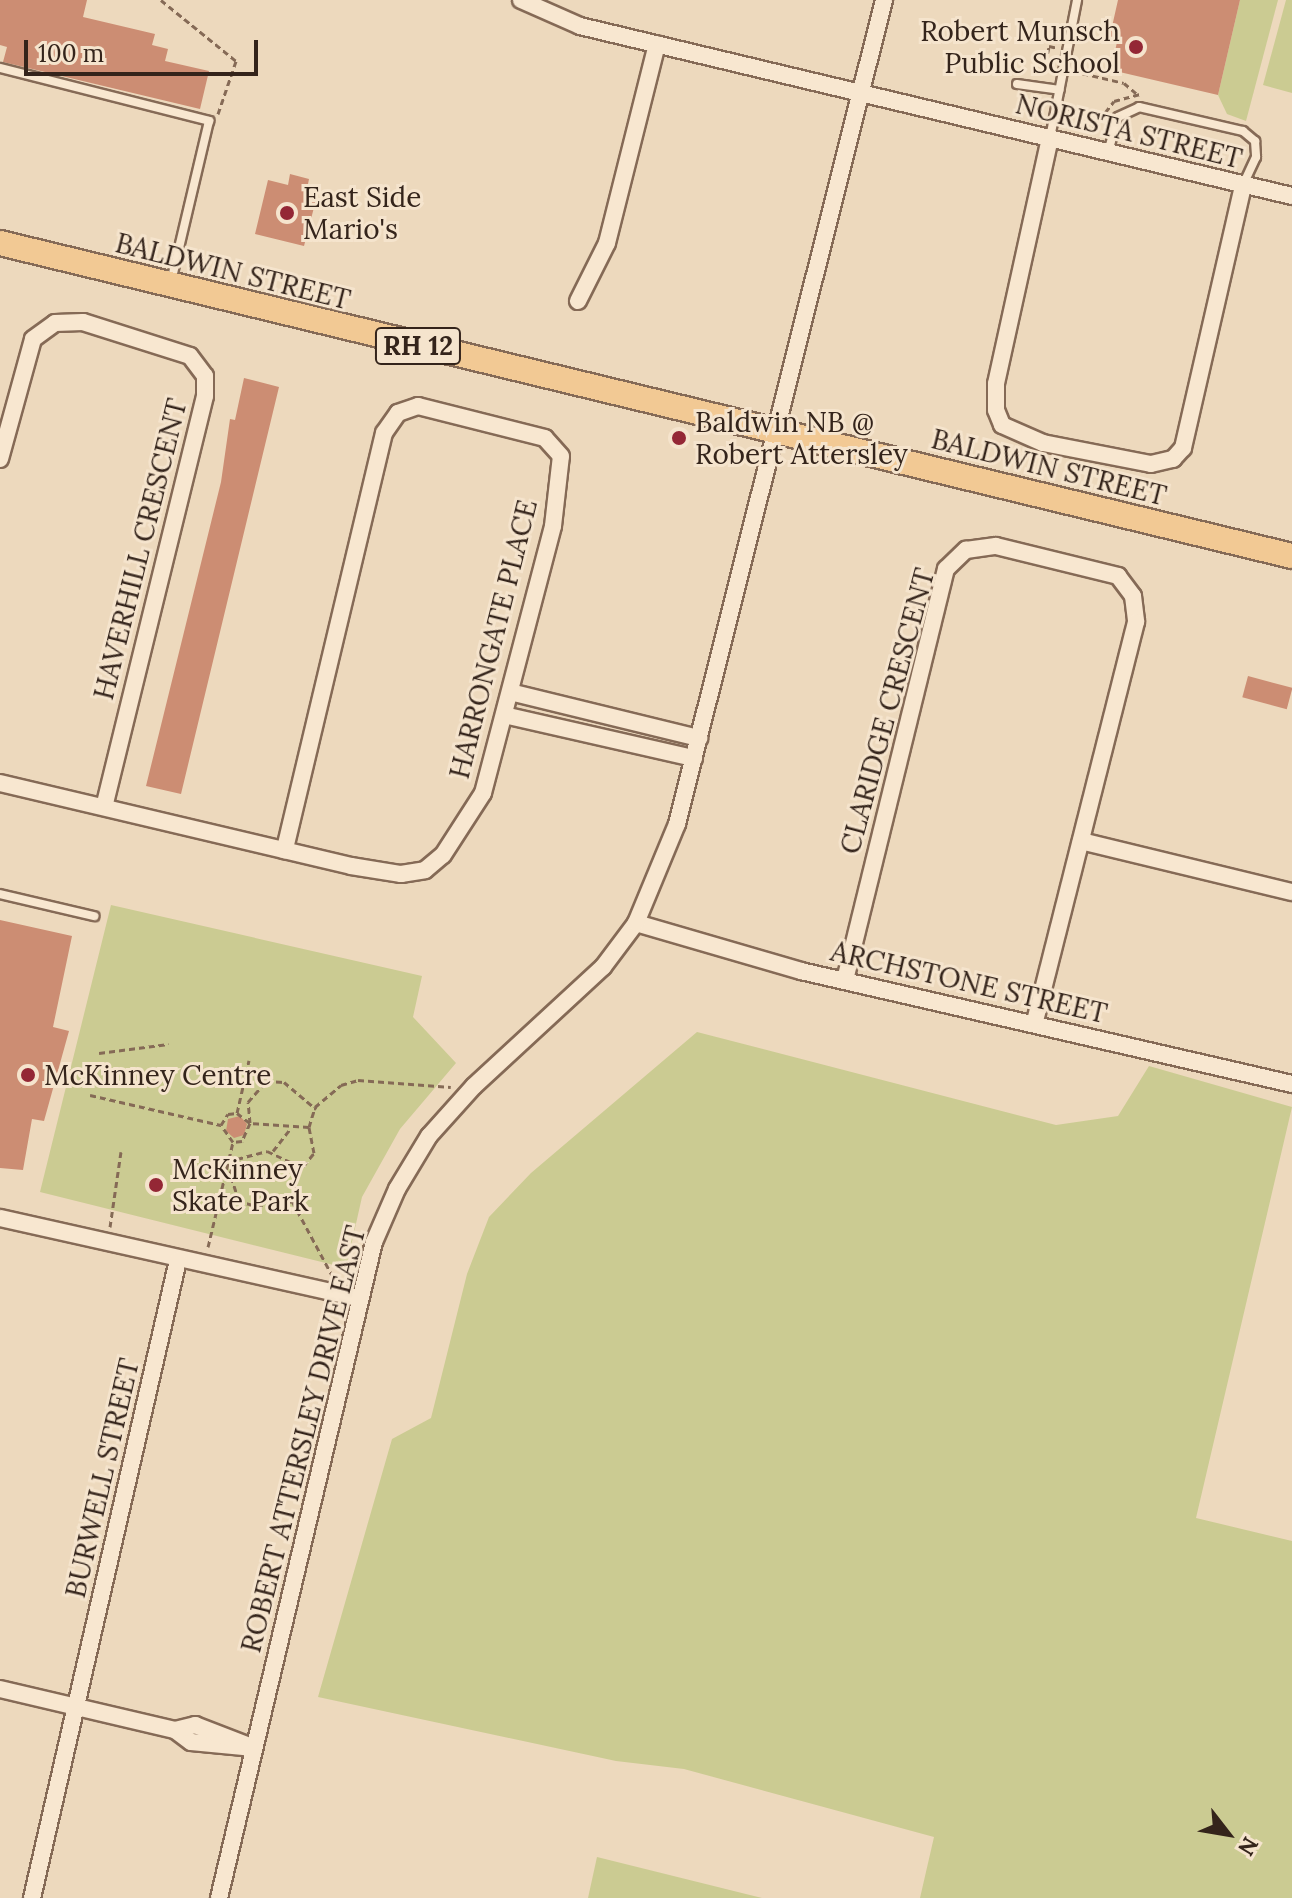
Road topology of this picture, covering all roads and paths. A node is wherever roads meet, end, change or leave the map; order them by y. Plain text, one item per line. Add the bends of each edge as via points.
1 (161, 0) edge
2 (521, 0) edge
3 (884, 0) edge
4 (1077, 0) edge
5 (657, 44) junction
6 (0, 68) edge
7 (1073, 70) dead end
8 (1017, 84) dead end
9 (1060, 90) junction
10 (861, 92) junction
11 (1136, 93) dead end
12 (215, 122) dead end
13 (1050, 138) junction
14 (1108, 152) junction
15 (1243, 185) junction
16 (1292, 196) edge
17 (0, 243) edge
18 (170, 286) junction
19 (578, 301) dead end
20 (772, 431) junction
21 (0, 459) edge
22 (1292, 556) edge
23 (510, 692) junction
24 (504, 715) junction
25 (699, 738) junction
26 (694, 758) junction
27 (0, 783) edge
28 (104, 807) junction
29 (1081, 841) junction
30 (285, 850) junction
31 (1292, 892) edge
32 (0, 894) edge
33 (94, 916) dead end
34 (636, 923) junction
35 (845, 980) junction
36 (1035, 1022) junction
37 (168, 1044) dead end
38 (99, 1053) dead end
39 (249, 1060) dead end
40 (1292, 1084) edge
41 (470, 1090) junction
42 (90, 1095) dead end
43 (315, 1107) junction
44 (237, 1113) junction
45 (250, 1123) junction
46 (221, 1125) junction
47 (309, 1127) junction
48 (290, 1129) junction
49 (233, 1142) junction
50 (121, 1152) dead end
51 (272, 1153) junction
52 (297, 1174) junction
53 (292, 1201) junction
54 (0, 1218) edge
55 (108, 1244) junction
56 (178, 1260) junction
57 (204, 1265) junction
58 (339, 1294) junction
59 (359, 1298) junction
60 (0, 1689) edge
61 (77, 1707) junction
62 (254, 1748) junction
63 (32, 1898) edge
64 (219, 1898) edge

1 - 12 path via 236,61
2 - 5 street, NORISTA STREET via 580,26
3 - 10 street, ROBERT ATTERSLEY DRIVE EAST
4 - 9 lane
5 - 10 street, NORISTA STREET
5 - 19 street via 607,243
6 - 18 lane via 209,121
7 - 11 path via 1124,83
8 - 9 lane
9 - 13 lane
10 - 13 street, NORISTA STREET
10 - 20 street, ROBERT ATTERSLEY DRIVE EAST
13 - 14 street, NORISTA STREET
13 - 15 street via 996,384 1002,425 1043,443 1151,464 1173,459 1183,448
14 - 15 street, NORISTA STREET
14 - 15 lane via 1118,117 1129,108 1243,131 1255,141 1256,157
15 - 16 street, NORISTA STREET
17 - 18 main road, BALDWIN STREET / RH 12
18 - 20 main road, BALDWIN STREET / RH 12
20 - 22 main road, BALDWIN STREET / RH 12
20 - 25 street, ROBERT ATTERSLEY DRIVE EAST
21 - 28 street, HAVERHILL CRESCENT via 33,339 55,323 83,322 190,356 205,376 205,396
23 - 24 street, HARRONGATE PLACE
23 - 25 street
23 - 30 street, HARRONGATE PLACE via 553,526 561,456 545,438 418,406 398,413 384,433
24 - 26 street
24 - 30 street, HARRONGATE PLACE via 483,793 443,855 425,870 401,874
25 - 26 street, ROBERT ATTERSLEY DRIVE EAST
26 - 34 street, ROBERT ATTERSLEY DRIVE EAST via 677,824
27 - 28 street, HARRONGATE PLACE
28 - 30 street, HARRONGATE PLACE
29 - 31 street
29 - 35 street, CLARIDGE CRESCENT via 1136,622 1133,596 1118,576 996,546 966,550 946,569
29 - 36 street, CLARIDGE CRESCENT
32 - 33 lane
34 - 35 street, ARCHSTONE STREET
34 - 41 street, ROBERT ATTERSLEY DRIVE EAST via 603,967
35 - 36 street, ARCHSTONE STREET
36 - 40 street, ARCHSTONE STREET
37 - 38 path
39 - 44 path
41 - 43 path via 358,1080 341,1085
41 - 59 street, ROBERT ATTERSLEY DRIVE EAST via 429,1136 397,1189
42 - 46 path
43 - 45 path via 284,1082 266,1081 248,1102
43 - 47 path
44 - 45 path
44 - 46 path via 228,1114
45 - 48 path
45 - 49 path via 242,1141
46 - 49 path
47 - 48 path
47 - 52 path via 314,1153
48 - 51 path
49 - 57 path
50 - 55 path
51 - 52 path via 291,1162
51 - 53 path via 237,1159 230,1187 239,1201 255,1209 272,1210
52 - 53 path
53 - 58 path
54 - 55 street
55 - 56 street
56 - 57 street
56 - 61 street, BURWELL STREET
57 - 58 street
58 - 59 street
59 - 62 street, ROBERT ATTERSLEY DRIVE EAST
60 - 61 street
61 - 62 street via 175,1730 195,1725
61 - 63 street, BURWELL STREET
62 - 64 street, ROBERT ATTERSLEY DRIVE EAST

